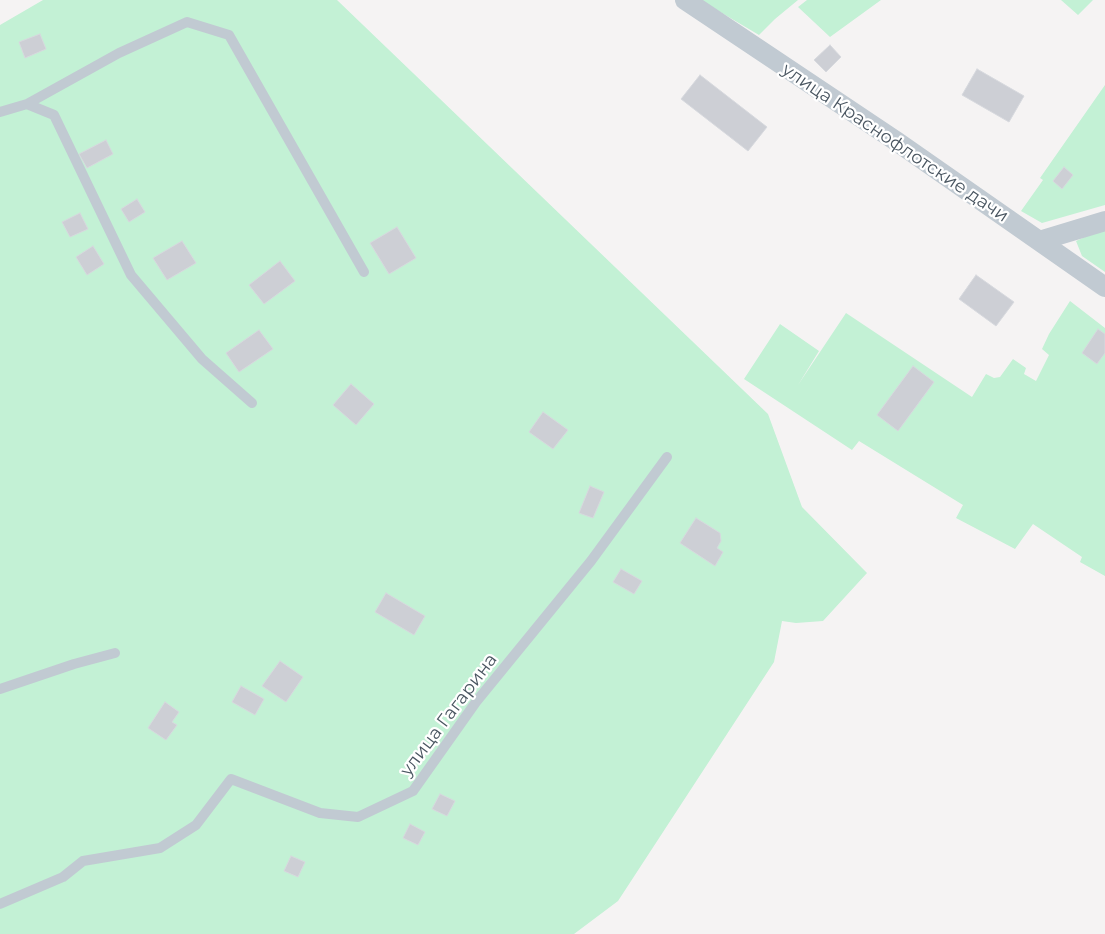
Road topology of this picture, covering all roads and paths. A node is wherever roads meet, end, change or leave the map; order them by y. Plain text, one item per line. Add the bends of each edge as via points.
1 (684, 0) edge
2 (27, 104) junction
3 (0, 112) edge
4 (1105, 221) edge
5 (1039, 241) junction
6 (364, 272) dead end
7 (1105, 287) edge
8 (252, 402) dead end
9 (667, 457) dead end
10 (115, 653) dead end
11 (0, 689) edge
12 (0, 904) edge

1 - 5 street, улица Краснофлотские дачи
2 - 3 lane
2 - 6 lane via 120,53 187,22 229,35
2 - 8 lane via 54,115 131,275 202,359
4 - 5 street
5 - 7 street, улица Краснофлотские дачи
9 - 12 lane, улица Гагарина via 590,561 476,702 413,791 358,817 320,813 232,779 196,825 160,848 84,861 63,877
10 - 11 lane

